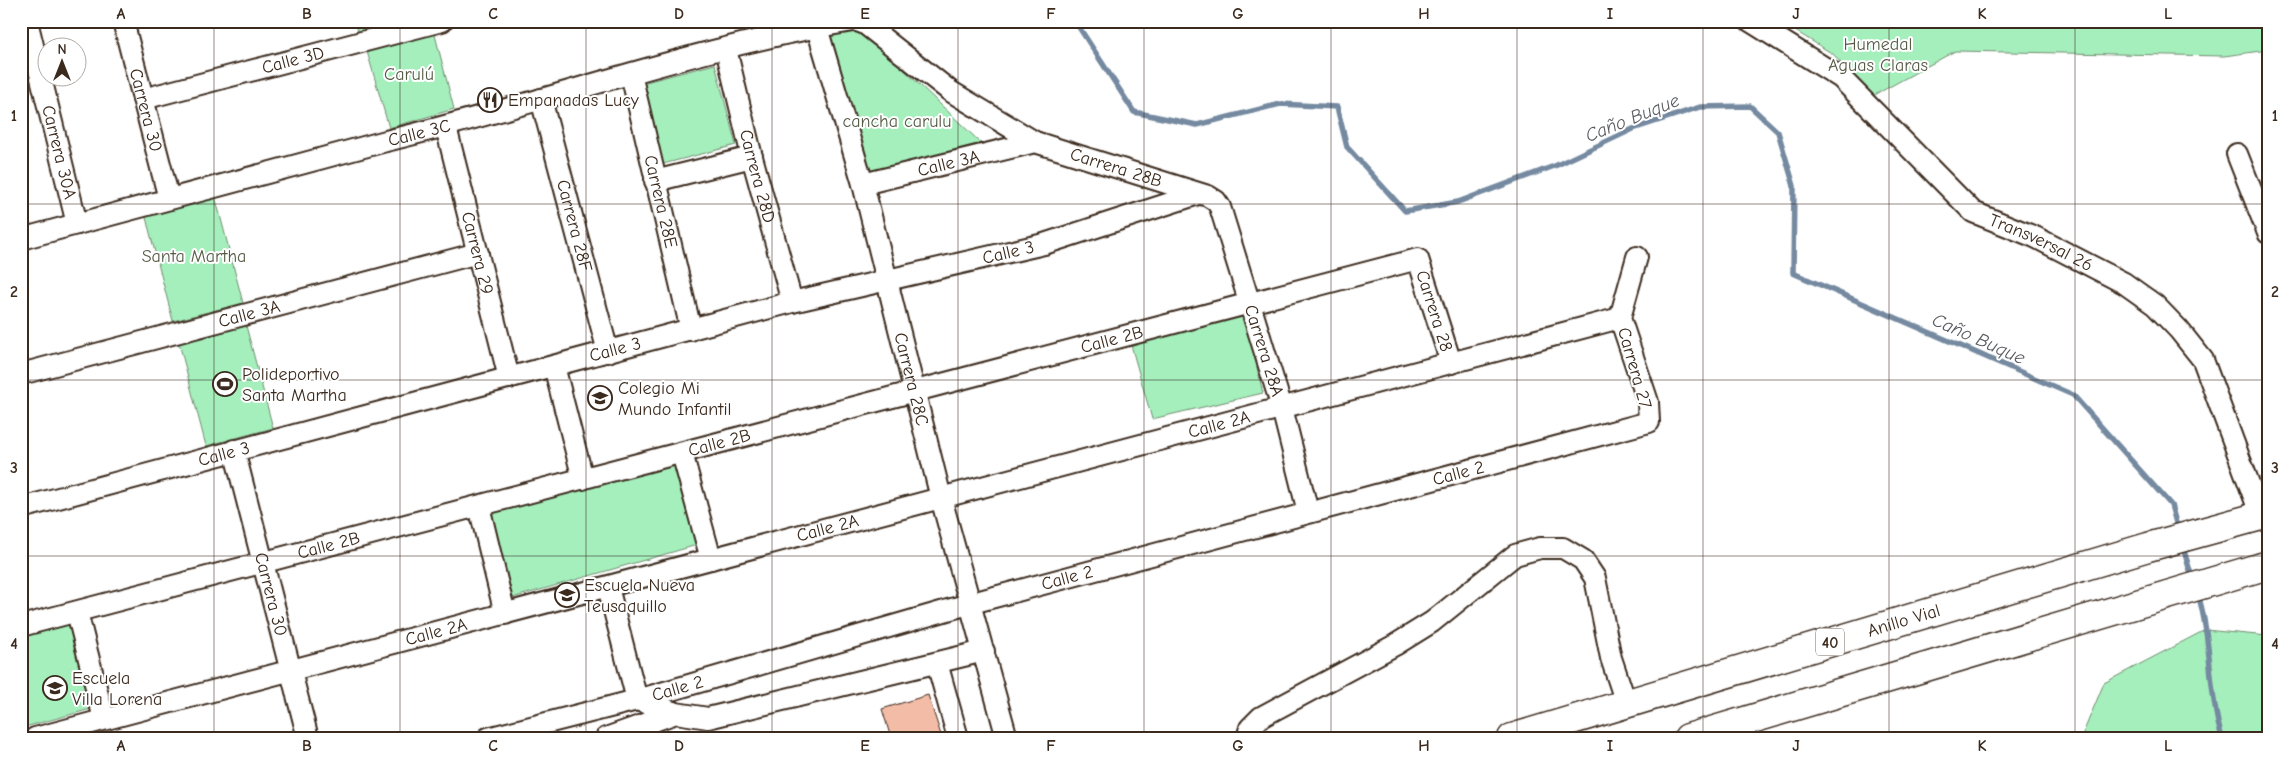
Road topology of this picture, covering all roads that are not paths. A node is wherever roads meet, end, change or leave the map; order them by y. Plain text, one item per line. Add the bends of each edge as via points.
1 (27, 21) edge
2 (123, 21) edge
3 (442, 21) edge
4 (853, 21) edge
5 (857, 21) edge
6 (1750, 21) edge
7 (816, 24) edge
8 (726, 49) junction
9 (631, 74) junction
10 (541, 99) junction
11 (143, 100) junction
12 (446, 127) junction
13 (1034, 142) junction
14 (2237, 154) dead end
15 (752, 157) junction
16 (655, 181) junction
17 (862, 184) junction
18 (1203, 195) junction
19 (169, 199) junction
20 (78, 224) junction
21 (2268, 233) edge
22 (21, 239) edge
23 (478, 253) junction
24 (1637, 257) dead end
25 (1418, 259) joint
26 (887, 280) junction
27 (792, 302) junction
28 (1251, 303) junction
29 (1620, 318) junction
30 (691, 330) junction
31 (608, 352) junction
32 (1451, 363) junction
33 (554, 366) junction
34 (21, 374) edge
35 (509, 378) junction
36 (915, 392) junction
37 (1282, 408) junction
38 (1649, 422) joint
39 (234, 450) junction
40 (682, 453) junction
41 (583, 479) junction
42 (941, 498) junction
43 (479, 506) junction
44 (21, 508) edge
45 (1308, 512) junction
46 (2264, 515) edge
47 (711, 559) junction
48 (263, 563) junction
49 (2268, 565) edge
50 (608, 587) junction
51 (972, 603) junction
52 (77, 612) junction
53 (505, 614) junction
54 (21, 626) edge
55 (984, 651) junction
56 (937, 663) junction
57 (290, 670) junction
58 (637, 700) junction
59 (1626, 704) junction
60 (676, 713) junction
61 (104, 719) junction
62 (35, 738) edge
63 (308, 738) edge
64 (488, 738) edge
65 (606, 738) edge
66 (958, 738) edge
67 (1007, 738) edge
68 (1248, 738) edge
69 (1512, 738) edge
70 (1688, 738) edge

1 - 20 street, Carrera 30A
2 - 11 street, Carrera 30
3 - 11 street, Calle 3D
4 - 7 street, Calle 3C
5 - 13 street, Carrera 28B via 950,92
6 - 46 street, Transversal 26 via 1841,78 1973,212 2043,241 2124,283 2155,305 2203,360
7 - 8 street, Calle 3C
7 - 17 street, Carrera 28C
8 - 9 street, Calle 3C
8 - 15 street, Carrera 28D
9 - 10 street, Calle 3C
9 - 16 street, Carrera 28E
10 - 12 street, Calle 3C
10 - 31 street, Carrera 28F
11 - 19 street, Carrera 30
12 - 19 street, Calle 3C
12 - 23 street, Carrera 29
13 - 17 street, Calle 3A
13 - 18 street, Carrera 28B
14 - 21 street
15 - 16 street
15 - 27 street, Carrera 28D
16 - 30 street, Carrera 28E
17 - 26 street, Carrera 28C
18 - 26 street, Calle 3 via 1044,244
18 - 28 street, Carrera 28A via 1216,201 1220,207
19 - 20 street, Calle 3C
20 - 22 street, Calle 3C
23 - 34 street, Calle 3A
23 - 35 street, Carrera 29
24 - 29 street, Carrera 27
25 - 28 street, Calle 2B
25 - 32 street, Carrera 28
26 - 27 street, Calle 3
26 - 36 street, Carrera 28C
27 - 30 street, Calle 3
28 - 36 street, Calle 2B
28 - 37 street, Carrera 28A
29 - 32 street, Calle 2A
29 - 38 street, Carrera 27 via 1648,402
30 - 31 street, Calle 3
31 - 33 street, Calle 3
32 - 37 street, Calle 2A
33 - 35 street, Calle 3
33 - 41 street
35 - 39 street, Calle 3
36 - 40 street, Calle 2B
36 - 42 street, Carrera 28C
37 - 42 street, Calle 2A
37 - 45 street, Carrera 28A
38 - 45 street, Calle 2
39 - 44 street, Calle 3
39 - 48 street, Carrera 30
40 - 41 street, Calle 2B
40 - 47 street
41 - 43 street, Calle 2B
42 - 47 street, Calle 2A
42 - 51 street, Carrera 28C
43 - 48 street, Calle 2B
43 - 53 street
45 - 51 street, Calle 2
46 - 59 highway, Anillo Vial / 40
47 - 50 street, Calle 2A
48 - 52 street, Calle 2B
48 - 57 street, Carrera 30
49 - 70 highway
50 - 53 street, Calle 2A
50 - 58 street
51 - 55 street, Carrera 28C
51 - 58 street, Calle 2
52 - 54 street, Calle 2B
52 - 61 street
53 - 57 street, Calle 2A
55 - 56 street
55 - 67 street, Carrera 28C
56 - 60 street via 708,718
56 - 66 street
57 - 61 street, Calle 2A
57 - 63 street, Carrera 30
58 - 60 street
58 - 64 street, Calle 2
59 - 68 street via 1611,658 1595,578 1583,560 1563,548 1540,548 1515,555 1432,622 1395,645 1261,717 1250,728
59 - 69 highway, Anillo Vial / 40
60 - 65 street
61 - 62 street, Calle 2A

